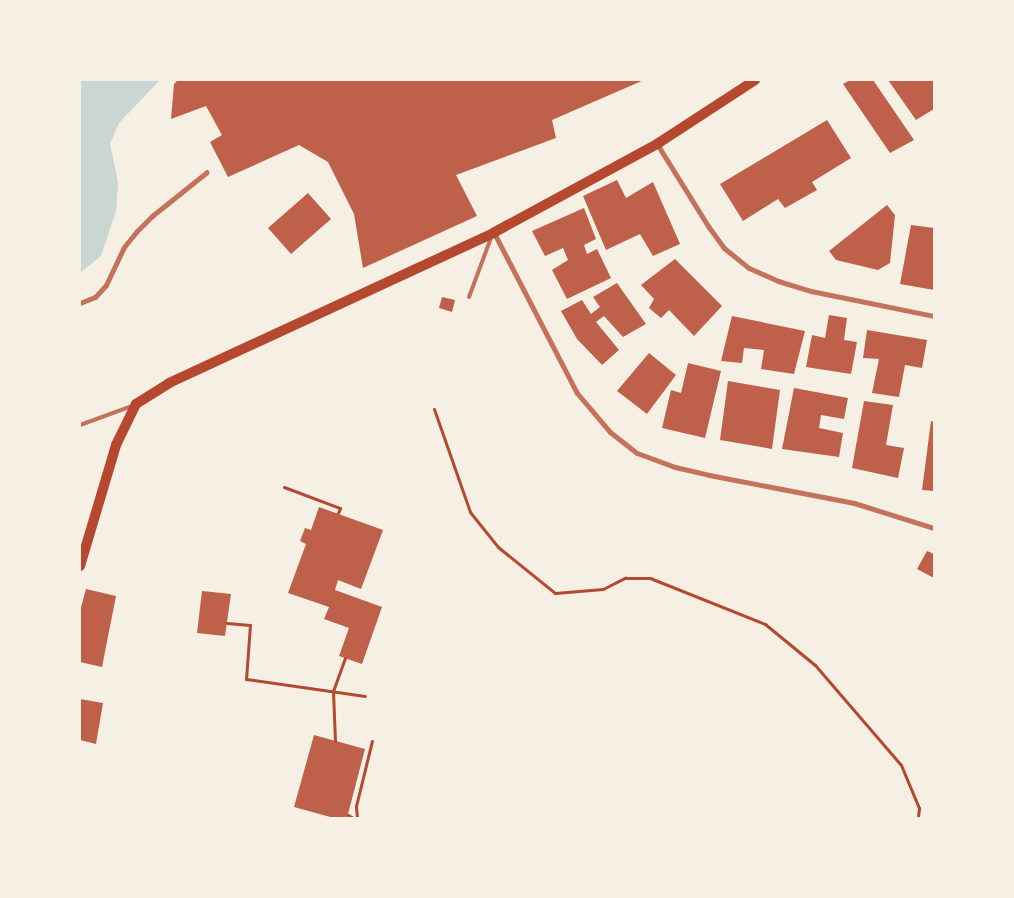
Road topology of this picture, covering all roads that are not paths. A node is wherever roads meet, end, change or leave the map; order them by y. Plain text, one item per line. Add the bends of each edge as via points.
1 (755, 80) edge
2 (657, 144) junction
3 (206, 172) dead end
4 (493, 233) junction
5 (469, 297) dead end
6 (80, 303) edge
7 (934, 316) edge
8 (136, 404) junction
9 (80, 425) edge
10 (934, 528) edge
11 (80, 566) edge

1 - 2 main road
2 - 4 main road
2 - 7 street via 724,248 749,268 778,281 811,290
3 - 6 street via 136,232 124,247 106,285 95,297
4 - 5 lane
4 - 8 main road via 169,383
4 - 10 street via 576,393 610,432 637,453 709,475 854,503
8 - 9 lane
8 - 11 main road via 116,445

